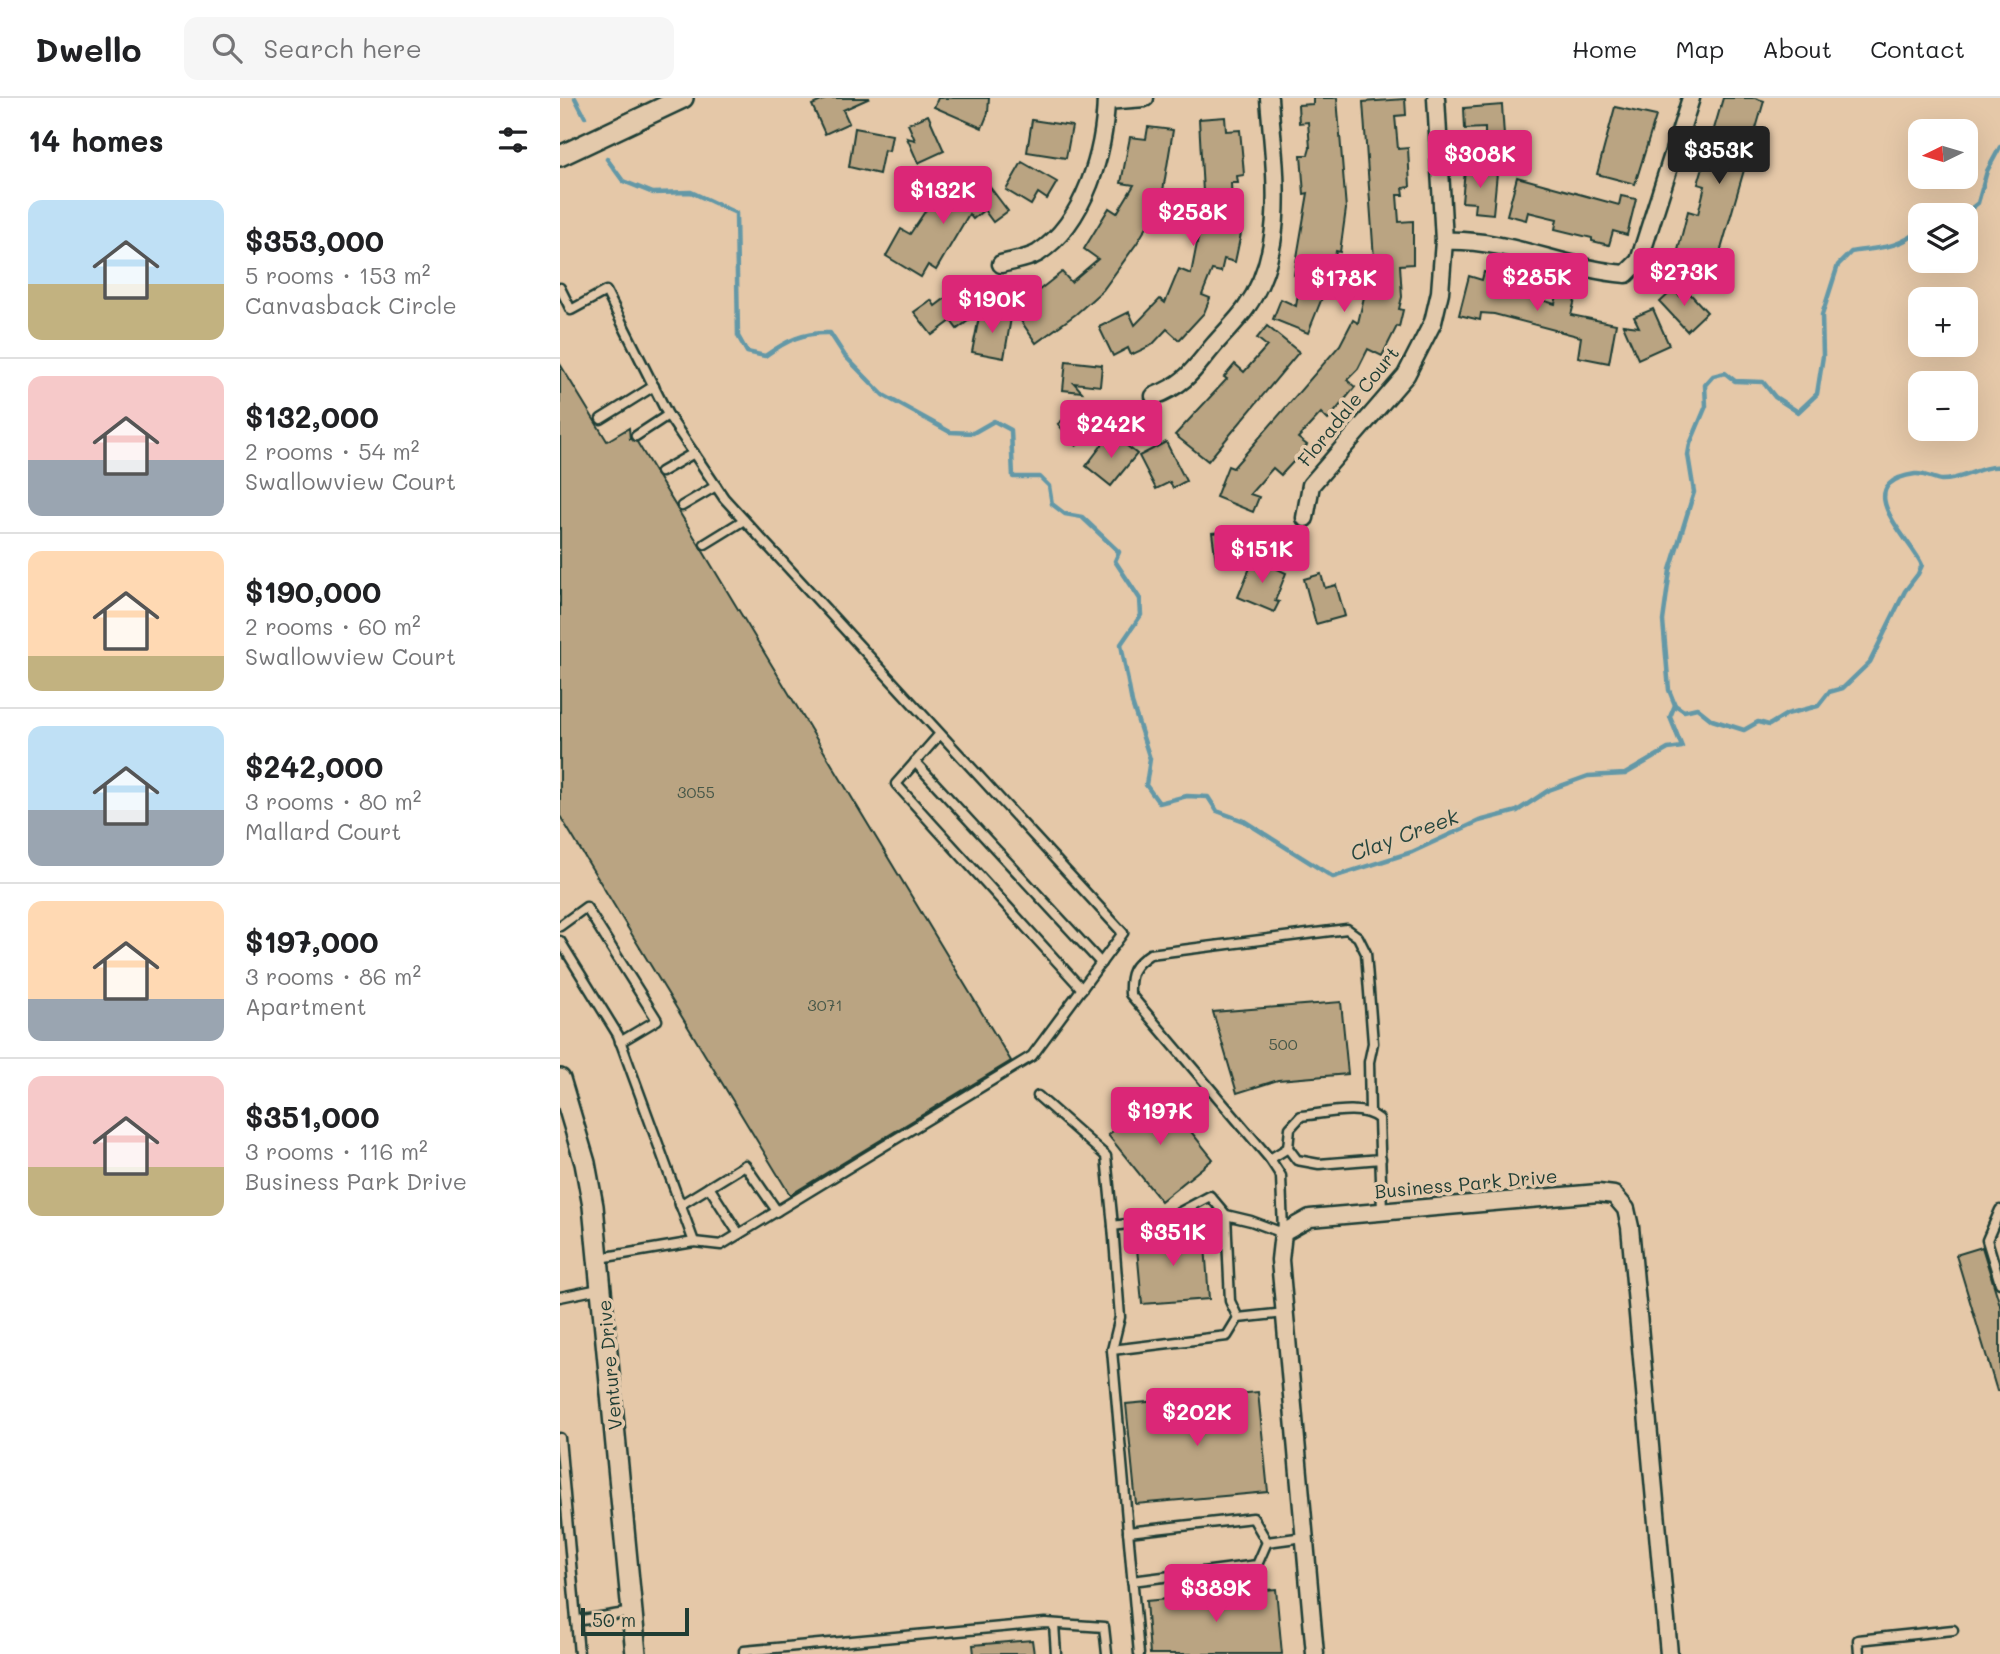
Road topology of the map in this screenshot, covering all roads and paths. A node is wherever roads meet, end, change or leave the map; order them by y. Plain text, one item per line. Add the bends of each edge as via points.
1 (683, 98) edge
2 (1145, 98) edge
3 (1269, 98) edge
4 (1436, 98) edge
5 (1691, 98) edge
6 (1106, 99) edge
7 (560, 156) edge
8 (1444, 241) junction
9 (1001, 264) dead end
10 (560, 288) edge
11 (654, 386) junction
12 (1154, 396) dead end
13 (668, 415) junction
14 (601, 419) dead end
15 (636, 436) dead end
16 (694, 453) junction
17 (661, 472) dead end
18 (716, 486) junction
19 (682, 506) dead end
20 (1306, 518) dead end
21 (744, 520) junction
22 (705, 544) dead end
23 (939, 735) junction
24 (915, 762) junction
25 (560, 926) edge
26 (560, 941) edge
27 (1101, 963) junction
28 (1082, 989) junction
29 (620, 1042) junction
30 (560, 1079) edge
31 (1038, 1097) dead end
32 (1370, 1112) junction
33 (567, 1121) edge
34 (1289, 1148) junction
35 (1270, 1159) junction
36 (1381, 1159) junction
37 (709, 1188) junction
38 (680, 1205) junction
39 (777, 1210) junction
40 (2000, 1210) edge
41 (1382, 1212) junction
42 (1226, 1215) junction
43 (1113, 1226) junction
44 (1283, 1233) junction
45 (739, 1234) junction
46 (694, 1242) junction
47 (600, 1258) junction
48 (2000, 1283) edge
49 (602, 1289) junction
50 (560, 1297) edge
51 (1285, 1313) junction
52 (1238, 1318) junction
53 (1112, 1350) junction
54 (560, 1438) edge
55 (1128, 1532) junction
56 (1304, 1537) junction
57 (1267, 1542) junction
58 (1132, 1581) junction
59 (632, 1612) junction
60 (576, 1620) junction
61 (1054, 1624) junction
62 (1953, 1630) dead end
63 (579, 1654) edge
64 (636, 1654) edge
65 (744, 1654) edge
66 (1056, 1654) edge
67 (1107, 1654) edge
68 (1139, 1654) edge
69 (1315, 1654) edge
70 (1669, 1654) edge
71 (1859, 1654) edge

1 - 7 street
2 - 6 street
3 - 12 street via 1275,218 1260,280 1247,307 1177,388
4 - 8 street, Floradale Court
5 - 8 street via 1639,261 1626,274 1502,244
6 - 9 street via 1097,161 1075,211 1037,254
8 - 20 street, Floradale Court via 1440,292 1423,346 1387,399 1311,485
10 - 11 lane via 571,310 606,291
11 - 13 lane
11 - 14 lane
13 - 15 lane
13 - 16 lane
16 - 17 lane
16 - 18 lane
18 - 19 lane
18 - 21 lane
21 - 22 lane
21 - 23 lane
23 - 24 lane
23 - 27 lane via 1123,933
24 - 27 lane
24 - 28 lane via 895,784
25 - 29 lane via 586,907 657,1020
26 - 29 lane
27 - 28 lane
28 - 39 lane via 1032,1056
29 - 38 lane
30 - 33 street, Venture Drive
31 - 43 lane via 1106,1156
32 - 34 lane via 1301,1116 1290,1128
32 - 35 lane via 1373,1043 1366,953 1358,937 1347,929 1150,954 1136,963 1129,977 1130,993
32 - 36 lane via 1379,1119
33 - 47 street, Venture Drive via 585,1163
34 - 35 lane
34 - 36 lane via 1297,1160 1309,1164
35 - 44 lane via 1281,1176
36 - 41 lane
37 - 38 lane
37 - 39 lane via 745,1164
37 - 45 lane
38 - 46 lane
39 - 45 lane
40 - 48 lane via 1987,1240
41 - 44 street, Business Park Drive via 1310,1218
41 - 70 street, Business Park Drive via 1598,1193 1614,1195 1626,1209
42 - 43 lane via 1210,1196 1169,1218
42 - 44 lane
42 - 52 lane via 1230,1301
43 - 53 lane via 1120,1317
44 - 51 street via 1280,1260
45 - 46 lane via 721,1245
46 - 47 lane
47 - 49 street, Venture Drive
49 - 50 lane
49 - 59 street, Venture Drive
51 - 52 lane
51 - 56 street
52 - 53 lane via 1227,1336
53 - 55 lane
54 - 60 lane
55 - 57 lane via 1253,1518
55 - 58 lane
56 - 57 lane
56 - 69 street
57 - 58 lane via 1256,1565
58 - 68 lane
59 - 60 lane
59 - 64 street, Venture Drive
60 - 63 lane
61 - 65 lane
61 - 66 lane
61 - 67 lane via 1104,1627
62 - 71 lane via 1857,1640

